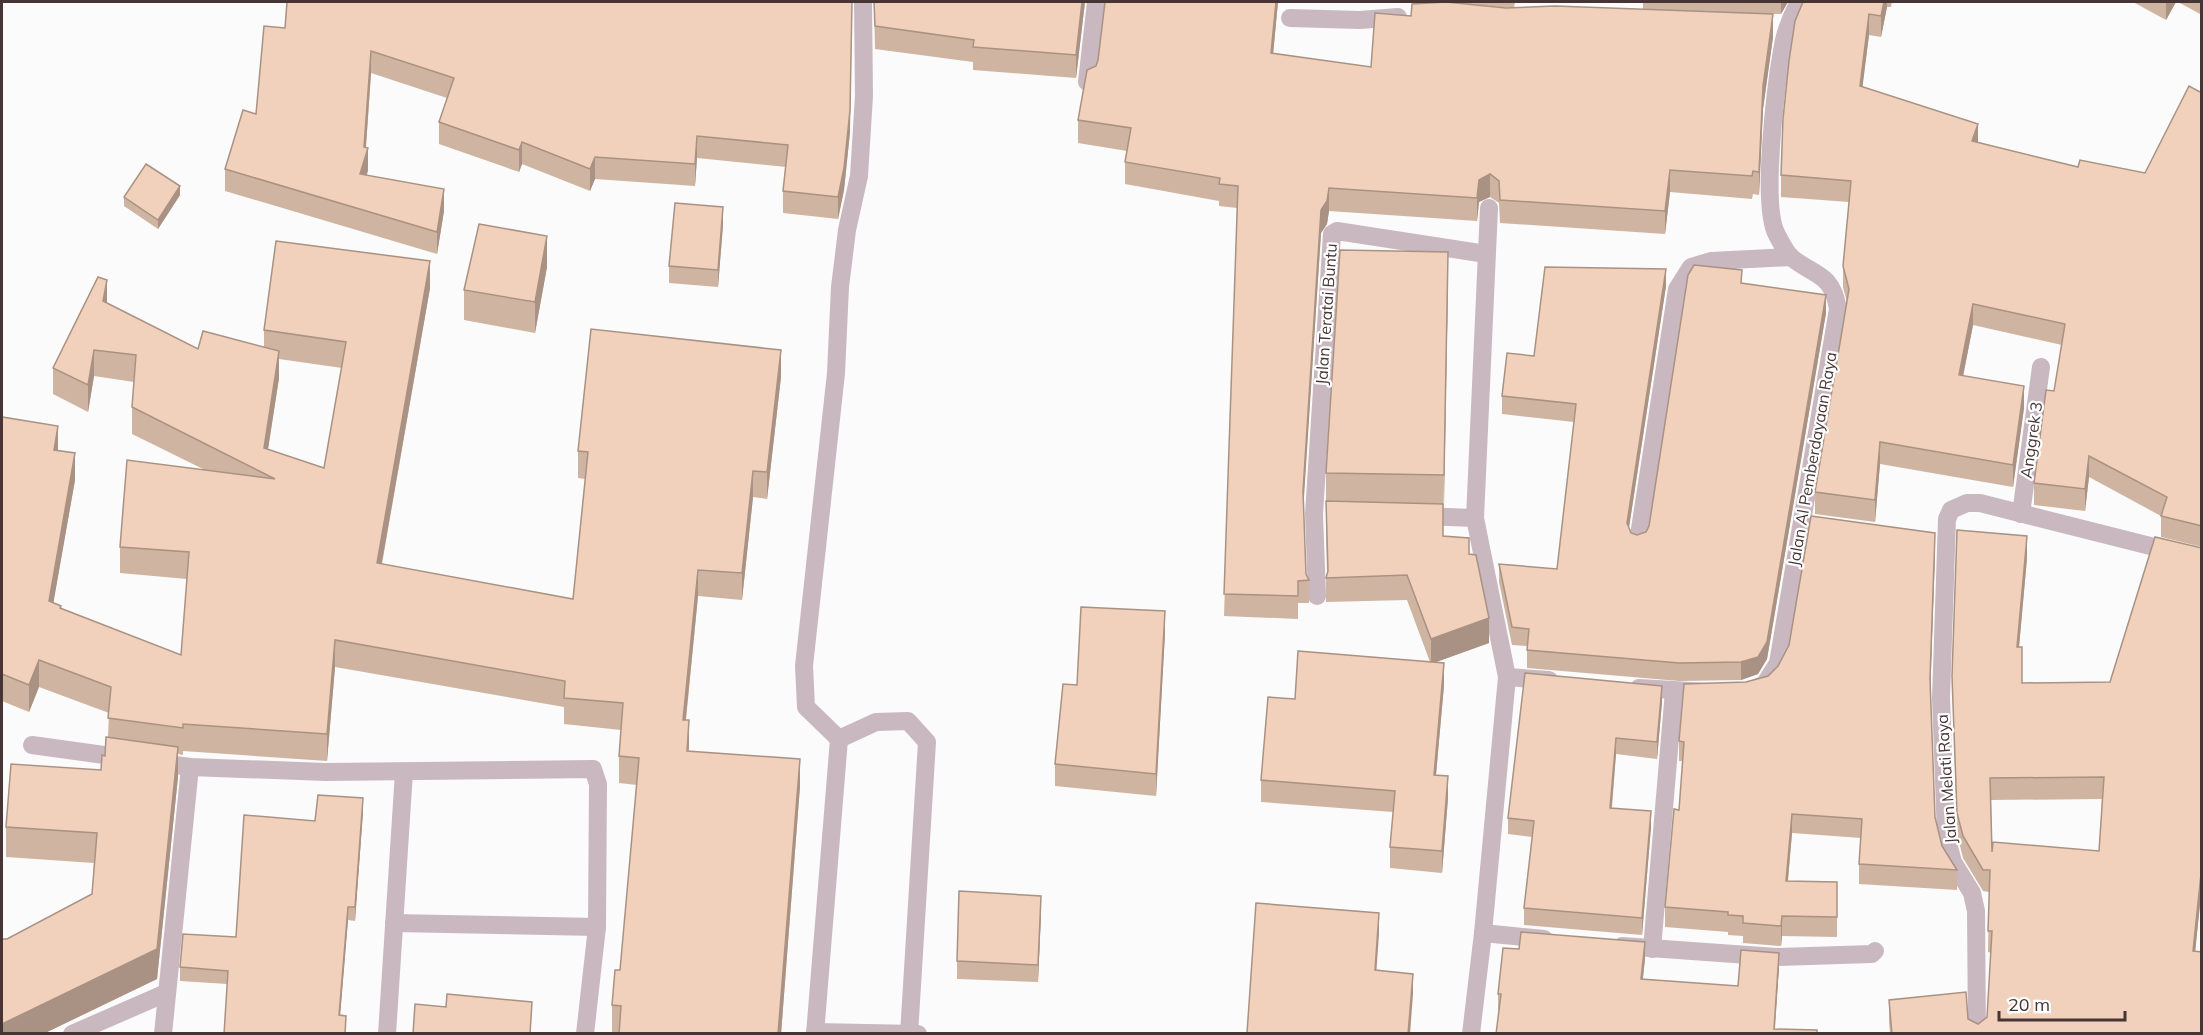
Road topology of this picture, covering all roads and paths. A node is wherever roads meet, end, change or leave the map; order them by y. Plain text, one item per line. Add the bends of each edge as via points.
1 (862, 2) edge
2 (1096, 2) edge
3 (1799, 2) edge
4 (1414, 16) edge
5 (1290, 18) dead end
6 (1766, 26) edge
7 (1789, 26) junction
8 (1088, 82) edge
9 (1490, 208) dead end
10 (1486, 254) junction
11 (1791, 257) junction
12 (2041, 367) dead end
13 (1314, 514) junction
14 (1337, 514) edge
15 (2021, 514) junction
16 (1406, 516) edge
17 (1475, 518) junction
18 (1801, 523) junction
19 (1823, 526) edge
20 (1924, 540) edge
21 (1638, 542) edge
22 (1946, 543) junction
23 (2202, 559) edge
24 (1317, 596) dead end
25 (1508, 677) junction
26 (1567, 682) edge
27 (1626, 687) edge
28 (1674, 691) junction
29 (1720, 692) edge
30 (1743, 692) edge
31 (839, 739) junction
32 (32, 745) dead end
33 (190, 767) junction
34 (404, 772) junction
35 (394, 923) junction
36 (597, 927) junction
37 (1483, 933) junction
38 (1562, 940) edge
39 (1607, 945) edge
40 (1652, 949) junction
41 (1875, 951) dead end
42 (166, 993) junction
43 (815, 1033) edge
44 (912, 1033) edge
45 (72, 1034) edge
46 (163, 1034) edge
47 (387, 1034) edge
48 (585, 1034) edge
49 (1471, 1034) edge
50 (1977, 1034) edge

1 - 31 street via 864,96 859,176 840,287 836,373 804,666 806,707
2 - 8 street
3 - 7 street, Jalan Al Pemberdayaan Raya
4 - 5 street via 1360,20
6 - 7 street
7 - 11 street, Jalan Al Pemberdayaan Raya via 1775,102 1771,206 1775,232
9 - 10 street
10 - 13 street, Jalan Teratai Buntu via 1337,231 1332,234
10 - 17 street
11 - 18 street, Jalan Al Pemberdayaan Raya via 1823,276 1835,291 1838,309
11 - 21 street via 1711,261 1691,267 1677,289
12 - 15 street, Anggrek 3
13 - 14 street
13 - 24 street, Jalan Teratai Buntu
15 - 22 street, Jalan Melati Raya via 1967,502 1951,510
15 - 23 street
16 - 17 street
17 - 25 street
18 - 19 street
18 - 30 street, Jalan Al Pemberdayaan Raya via 1778,663 1764,685
20 - 22 street
22 - 50 street, Jalan Melati Raya via 1941,698 1946,836 1953,862 1972,893 1976,911
25 - 26 street
25 - 37 street
27 - 28 street
28 - 29 street
28 - 40 street
31 - 43 street
31 - 44 street via 876,722 908,721 927,742
32 - 33 street
33 - 34 street
33 - 42 street
34 - 35 street
34 - 36 street via 593,770 598,784
35 - 36 street
35 - 47 street
36 - 48 street
37 - 38 street
37 - 49 street
39 - 40 street
40 - 41 street via 1776,957
42 - 45 street
42 - 46 street
43 - 44 street

